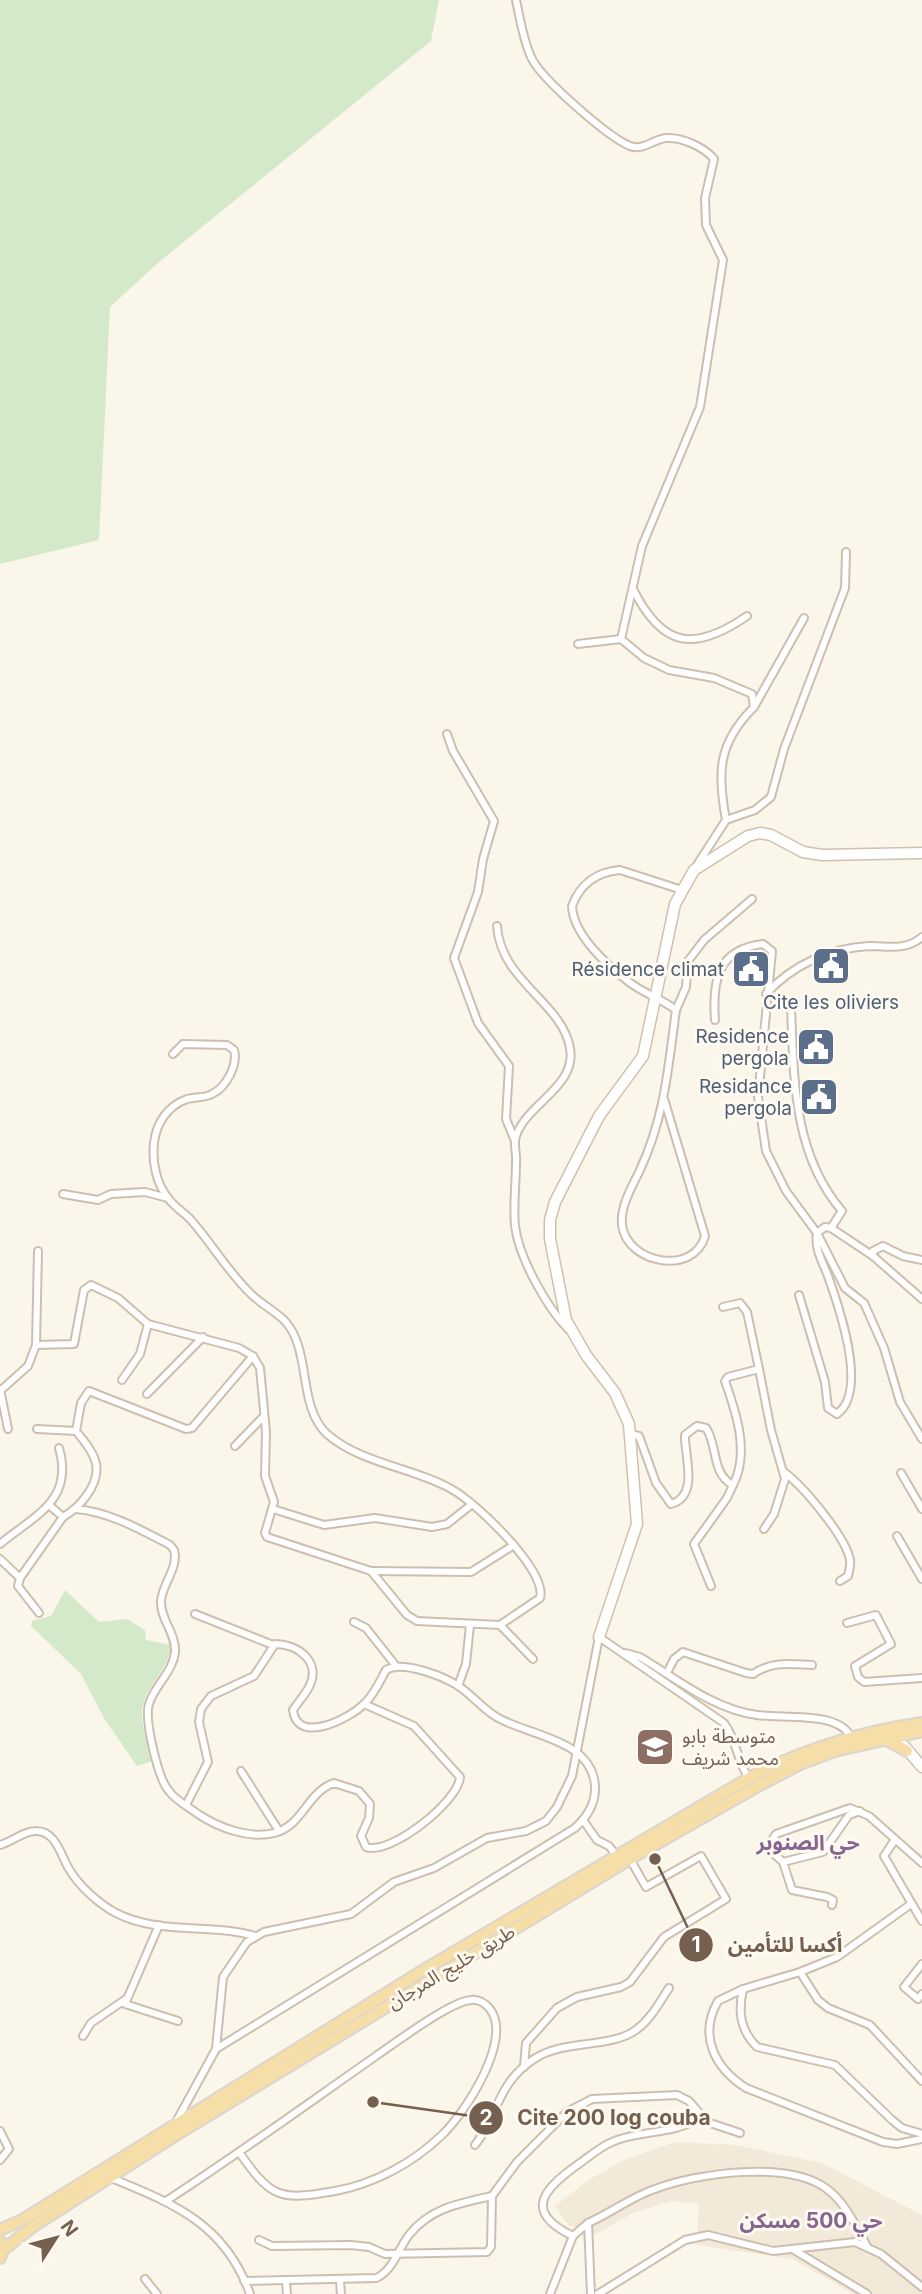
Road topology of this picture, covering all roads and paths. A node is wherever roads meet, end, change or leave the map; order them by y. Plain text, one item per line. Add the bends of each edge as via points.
1 (516, 0) edge
2 (846, 552) dead end
3 (632, 588) junction
4 (747, 616) dead end
5 (804, 618) dead end
6 (621, 639) junction
7 (578, 644) dead end
8 (754, 707) junction
9 (447, 734) dead end
10 (726, 820) junction
11 (922, 853) edge
12 (694, 870) junction
13 (681, 890) junction
14 (752, 899) dead end
15 (497, 926) dead end
16 (922, 937) edge
17 (766, 994) junction
18 (656, 996) junction
19 (791, 1008) dead end
20 (676, 1010) junction
21 (715, 1020) dead end
22 (173, 1054) dead end
23 (664, 1099) junction
24 (657, 1134) junction
25 (676, 1136) junction
26 (515, 1141) junction
27 (62, 1194) dead end
28 (167, 1198) junction
29 (831, 1228) junction
30 (817, 1233) junction
31 (38, 1251) dead end
32 (873, 1256) junction
33 (922, 1260) edge
34 (799, 1295) dead end
35 (922, 1299) edge
36 (723, 1307) dead end
37 (148, 1324) junction
38 (575, 1336) junction
39 (203, 1337) junction
40 (36, 1345) junction
41 (253, 1356) junction
42 (759, 1369) junction
43 (122, 1380) dead end
44 (0, 1389) edge
45 (147, 1394) dead end
46 (264, 1416) junction
47 (8, 1429) dead end
48 (37, 1429) dead end
49 (76, 1431) junction
50 (630, 1434) junction
51 (922, 1439) edge
52 (235, 1446) dead end
53 (59, 1448) dead end
54 (784, 1472) junction
55 (901, 1473) dead end
56 (733, 1485) junction
57 (48, 1505) junction
58 (471, 1505) junction
59 (76, 1509) junction
60 (273, 1509) junction
61 (922, 1509) edge
62 (63, 1517) junction
63 (764, 1529) dead end
64 (897, 1536) dead end
65 (0, 1544) edge
66 (514, 1545) junction
67 (0, 1559) edge
68 (371, 1571) junction
69 (20, 1578) junction
70 (922, 1579) edge
71 (840, 1581) dead end
72 (711, 1586) dead end
73 (38, 1613) dead end
74 (195, 1614) dead end
75 (354, 1622) dead end
76 (847, 1623) dead end
77 (470, 1625) junction
78 (500, 1625) junction
79 (599, 1637) junction
80 (273, 1645) junction
81 (623, 1653) junction
82 (533, 1659) dead end
83 (812, 1665) dead end
84 (396, 1666) junction
85 (667, 1673) junction
86 (922, 1678) edge
87 (458, 1686) junction
88 (364, 1704) junction
89 (733, 1710) junction
90 (724, 1723) junction
91 (922, 1723) edge
92 (897, 1731) junction
93 (916, 1733) edge
94 (885, 1739) junction
95 (852, 1741) junction
96 (907, 1751) junction
97 (577, 1753) junction
98 (922, 1767) edge
99 (241, 1771) dead end
100 (754, 1782) junction
101 (186, 1805) junction
102 (860, 1811) junction
103 (583, 1820) junction
104 (279, 1831) junction
105 (894, 1841) junction
106 (0, 1845) edge
107 (616, 1855) junction
108 (630, 1859) junction
109 (783, 1862) junction
110 (922, 1863) edge
111 (911, 1904) junction
112 (832, 1905) dead end
113 (922, 1922) edge
114 (159, 1925) junction
115 (255, 1936) junction
116 (922, 1964) edge
117 (800, 1972) junction
118 (669, 1988) dead end
119 (743, 1989) junction
120 (127, 1998) junction
121 (921, 1999) edge
122 (178, 2021) dead end
123 (83, 2036) dead end
124 (216, 2049) junction
125 (524, 2067) junction
126 (922, 2081) edge
127 (701, 2117) junction
128 (177, 2129) junction
129 (0, 2132) edge
130 (740, 2133) dead end
131 (922, 2136) edge
132 (475, 2146) dead end
133 (239, 2152) junction
134 (0, 2160) edge
135 (109, 2178) junction
136 (492, 2196) junction
137 (166, 2201) junction
138 (588, 2223) junction
139 (0, 2230) edge
140 (573, 2236) junction
141 (259, 2240) dead end
142 (867, 2246) junction
143 (1, 2250) edge
144 (794, 2250) junction
145 (397, 2253) junction
146 (145, 2279) dead end
147 (244, 2281) junction
148 (340, 2281) junction
149 (286, 2282) junction
150 (922, 2287) edge
151 (156, 2294) edge
152 (250, 2294) edge
153 (287, 2294) edge
154 (341, 2294) edge
155 (551, 2294) edge
156 (590, 2294) edge
157 (598, 2294) edge
158 (867, 2294) edge

1 - 3 street via 532,60 593,123 631,147 665,138 705,149 714,159 705,198 706,226 723,260 700,407 642,546
2 - 10 street via 845,588 784,749 771,797 755,810
3 - 4 street via 646,616 670,636 687,641 706,638
3 - 6 street
5 - 8 street
6 - 7 street
6 - 8 street via 669,670 714,678 752,694
8 - 10 street via 737,724 722,758 719,784
9 - 26 street via 494,821 478,892 454,958 478,1023 509,1066 506,1119
10 - 12 street
11 - 12 main road via 821,855 760,833
12 - 13 main road
13 - 18 main road
13 - 18 street via 611,871 584,884 572,906 575,924 584,937 631,984
14 - 20 street via 704,940 688,961 686,987
15 - 26 street via 506,960 559,1025 571,1056 564,1077 527,1119
16 - 17 street via 909,946 825,954 787,974
17 - 21 street via 772,951 763,944 743,947 722,965 713,993
17 - 30 street via 758,1097 766,1151 786,1191
18 - 20 street
18 - 38 main road via 643,1056 599,1116 550,1220 562,1303
19 - 29 street via 794,1096 800,1121 815,1171 842,1210
20 - 23 street
22 - 28 street via 183,1044 227,1045 236,1058 218,1090 185,1100 156,1125 154,1168
23 - 24 street
23 - 25 street
24 - 25 street via 666,1130
24 - 25 street via 621,1221 630,1242 659,1262 694,1253 705,1236
26 - 38 street via 518,1240 552,1312
27 - 28 street via 98,1200 111,1194 145,1192
28 - 58 street via 251,1294 285,1321 295,1337 317,1419 330,1436 393,1468 453,1490
29 - 30 street
29 - 32 street
30 - 34 street via 817,1249 833,1291 852,1377 850,1397 837,1414 828,1408 825,1382
30 - 51 street via 848,1293 864,1303 900,1402
31 - 40 street
32 - 33 street via 873,1251 883,1246
32 - 35 street
36 - 42 street via 740,1303 747,1312
37 - 39 street
37 - 40 street via 118,1298 91,1285 84,1290 75,1344
37 - 43 street via 140,1354
38 - 50 main road via 624,1408
39 - 41 street
39 - 45 street
40 - 44 street via 28,1366
41 - 46 street via 260,1368
41 - 49 street via 192,1428 89,1391 81,1403
42 - 54 street
42 - 56 street via 725,1381 739,1419 739,1469
44 - 47 street
46 - 52 street
46 - 60 street via 264,1476
48 - 49 street
49 - 59 street via 96,1464 96,1474
50 - 56 street via 639,1436 653,1476 671,1504 679,1501 687,1487 685,1435 697,1426 706,1428 722,1477
50 - 79 main road via 636,1524
53 - 57 street via 65,1468 62,1485
54 - 63 street via 778,1504
54 - 71 street via 799,1484 840,1538 850,1558 848,1576
55 - 61 street
56 - 72 street via 694,1544
57 - 62 street
57 - 65 street
58 - 60 street via 447,1524 432,1527 375,1518 324,1524
58 - 66 street
59 - 62 street
59 - 101 street via 132,1526 174,1550 174,1565 161,1600 175,1654 147,1715 163,1784
60 - 68 street via 267,1537
62 - 69 street
64 - 70 street
66 - 68 street via 471,1573
66 - 78 street via 542,1592 536,1602
67 - 69 street
68 - 77 street via 417,1621
69 - 73 street via 22,1594
74 - 80 street
75 - 84 street via 366,1628
76 - 86 street via 876,1615 891,1644 855,1666 864,1682
77 - 78 street
77 - 87 street via 466,1664
78 - 82 street
79 - 81 street
79 - 97 street
80 - 88 street via 292,1647 310,1662 312,1681 293,1710 302,1726 318,1728
80 - 101 street via 254,1676 211,1696 201,1709 199,1722 208,1762
81 - 85 street
81 - 90 street
83 - 85 street via 762,1666 753,1674 683,1652
84 - 87 street
84 - 88 street via 386,1671
85 - 89 street
87 - 97 street via 493,1715
88 - 104 street via 422,1732 457,1771 460,1783 456,1789 411,1832 384,1848 373,1849 362,1842 370,1804 359,1791 334,1783 323,1787 296,1821
89 - 90 street
89 - 95 street via 832,1721 845,1727
90 - 100 street
91 - 92 main road, طريق خليج المرجان
92 - 93 main road, طريق خليج المرجان
92 - 94 main road, طريق خليج المرجان
92 - 95 main road, طريق خليج المرجان
92 - 96 main road
93 - 96 main road
94 - 95 main road, طريق خليج المرجان
94 - 96 main road
95 - 100 main road, طريق خليج المرجان via 781,1762
96 - 98 main road
97 - 103 street via 590,1769 596,1788
97 - 115 street via 564,1796 540,1825 482,1840 434,1868 388,1885 364,1907 344,1917
99 - 104 street
100 - 107 main road, طريق خليج المرجان
100 - 108 main road, طريق خليج المرجان
101 - 104 street via 223,1827 246,1834
102 - 105 street
102 - 109 street via 849,1815 823,1852
102 - 109 street via 843,1809 776,1834 770,1843
103 - 107 street via 597,1840
103 - 124 street
105 - 110 street
105 - 111 street via 884,1856
106 - 114 street via 33,1830 43,1832 61,1850 68,1869 87,1891 115,1912
107 - 128 main road, طريق خليج المرجان
108 - 125 street via 646,1887 701,1856 726,1899 664,1937 630,1982 577,1997 557,2008 526,2043
108 - 128 main road, طريق خليج المرجان
109 - 112 street via 792,1890 827,1897
111 - 113 street
111 - 117 street via 837,1957
114 - 115 street
114 - 120 street
115 - 124 street via 243,1945 223,1977
116 - 121 street via 904,1987
117 - 119 street
117 - 126 street via 818,2000 870,2025
118 - 125 street via 634,2031 561,2047
119 - 131 street via 739,2007 743,2027 757,2047 835,2065 892,2120
119 - 131 street via 718,2001 710,2020 711,2049 729,2077 746,2088 883,2142 897,2144
120 - 122 street via 127,2006
120 - 123 street via 91,2023
124 - 128 street
125 - 132 street via 497,2099 486,2132
127 - 130 street
127 - 136 street via 689,2101 677,2095 592,2099 567,2112 541,2136
127 - 140 street via 671,2131 614,2140 552,2183 543,2199 547,2216
128 - 135 main road, طريق خليج المرجان
128 - 139 main road, طريق خليج المرجان
129 - 134 street via 9,2149
133 - 133 street via 267,2188 296,2198 349,2189 382,2176 431,2144 463,2110 494,2047 494,2017 484,2003 462,2002
133 - 137 street
135 - 137 street
135 - 143 main road, طريق خليج المرجان
136 - 145 street via 436,2212 409,2235
136 - 145 street via 488,2251
137 - 147 street via 206,2227
138 - 140 street
138 - 142 street via 664,2186 758,2171 816,2182 825,2188 842,2204
138 - 156 street
140 - 155 street
141 - 145 street via 272,2246 361,2246
142 - 144 street via 841,2241
142 - 150 street
144 - 157 street via 754,2248 696,2236
144 - 158 street
145 - 148 street via 380,2277
146 - 151 street
147 - 149 street
147 - 152 street
148 - 149 street
148 - 154 street
149 - 153 street

